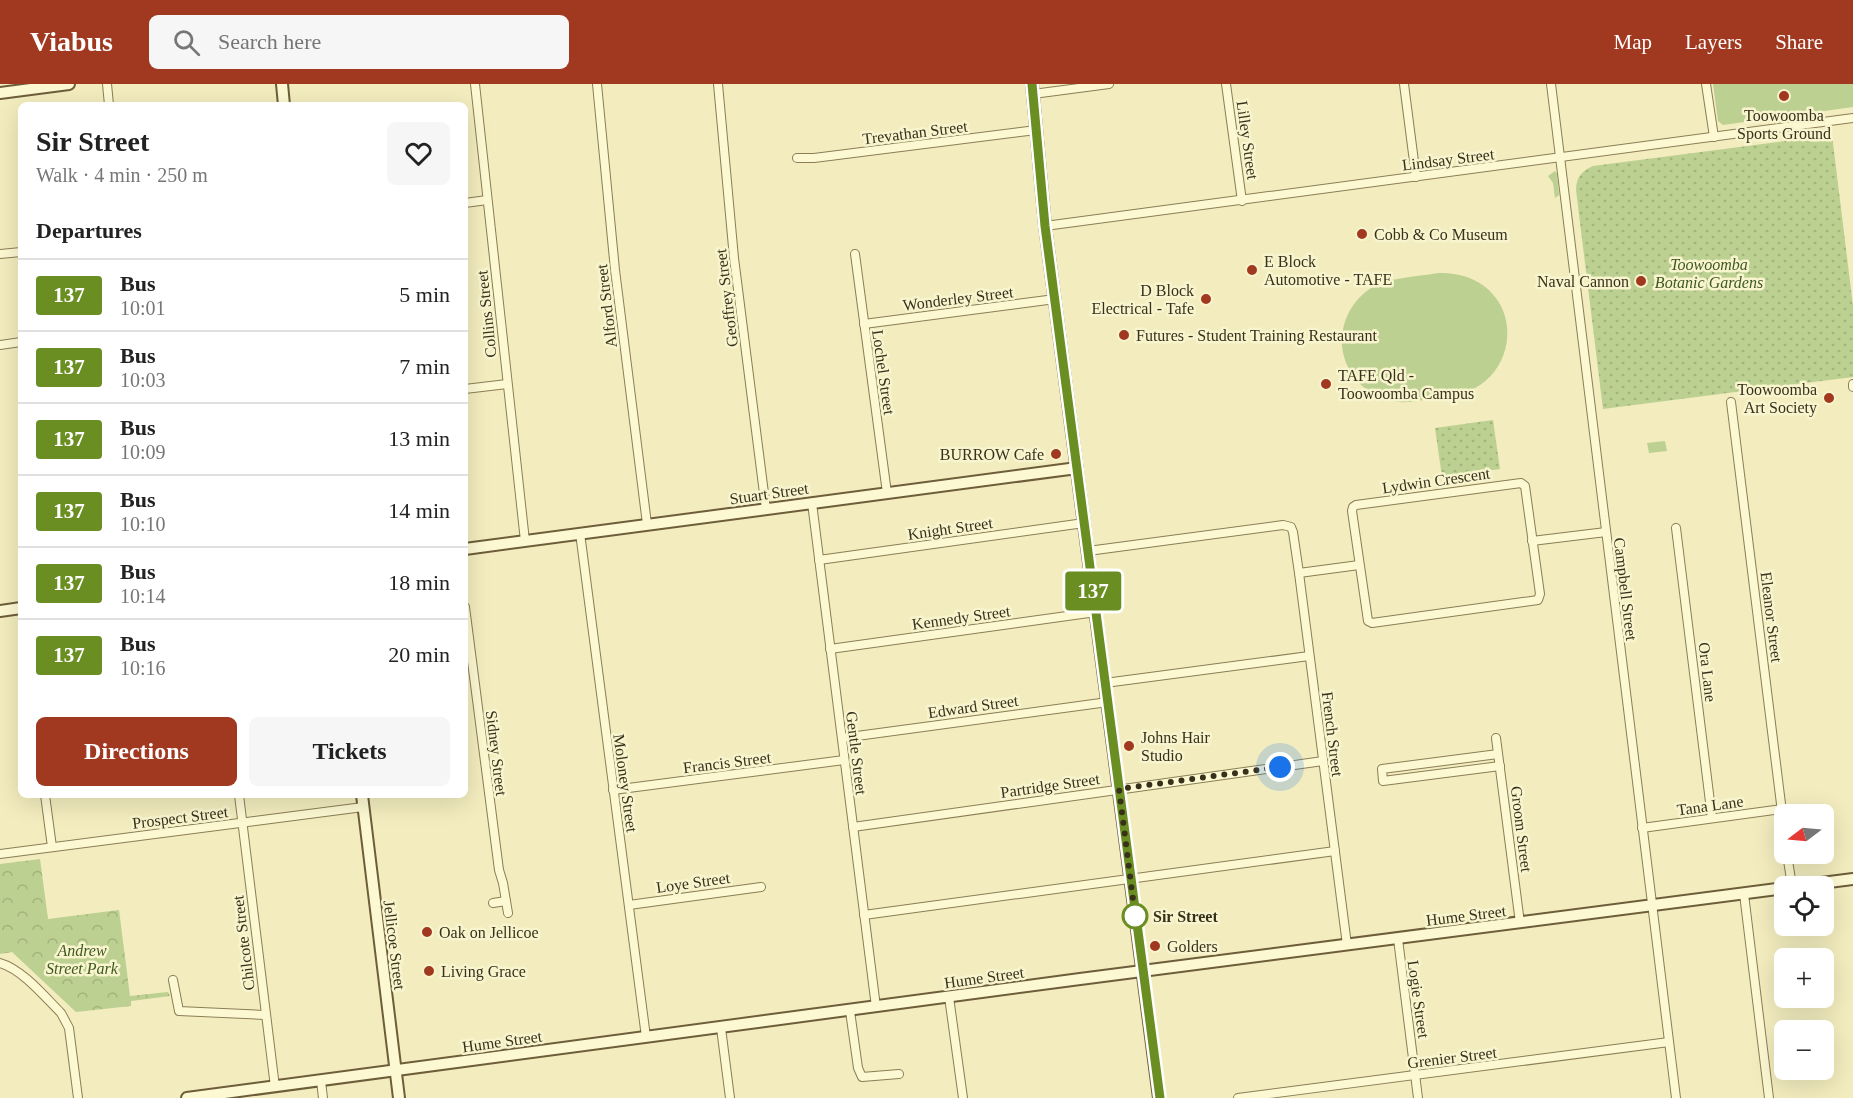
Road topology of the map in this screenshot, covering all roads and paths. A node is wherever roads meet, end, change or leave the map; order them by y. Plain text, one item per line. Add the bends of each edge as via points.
1 (69, 84) edge
2 (107, 84) edge
3 (282, 84) edge
4 (475, 84) edge
5 (597, 84) edge
6 (718, 84) edge
7 (1109, 84) edge
8 (1226, 84) edge
9 (1404, 84) edge
10 (1551, 84) edge
11 (1706, 84) edge
12 (1033, 89) edge
13 (3, 90) edge
14 (109, 102) edge
15 (284, 102) edge
16 (1853, 118) edge
17 (1036, 130) junction
18 (1714, 137) junction
19 (797, 158) dead end
20 (1560, 158) junction
21 (1416, 177) junction
22 (487, 200) junction
23 (1242, 201) junction
24 (468, 203) edge
25 (1045, 226) junction
26 (18, 252) edge
27 (855, 254) dead end
28 (0, 255) edge
29 (1055, 299) junction
30 (864, 324) junction
31 (18, 342) edge
32 (0, 345) edge
33 (507, 384) junction
34 (468, 389) edge
35 (1731, 402) dead end
36 (1077, 468) junction
37 (887, 493) junction
38 (812, 503) junction
39 (766, 509) junction
40 (1084, 523) junction
41 (647, 524) junction
42 (1676, 528) dead end
43 (1606, 532) junction
44 (580, 533) junction
45 (525, 541) junction
46 (1532, 541) junction
47 (468, 549) edge
48 (1088, 551) junction
49 (819, 560) junction
50 (1359, 565) junction
51 (1299, 573) junction
52 (18, 608) edge
53 (0, 611) edge
54 (1096, 612) junction
55 (468, 630) edge
56 (830, 649) junction
57 (1309, 656) junction
58 (1105, 683) junction
59 (1108, 702) junction
60 (842, 738) junction
61 (1496, 738) dead end
62 (1498, 754) junction
63 (844, 760) junction
64 (1323, 761) junction
65 (1500, 766) junction
66 (1119, 789) junction
67 (614, 790) junction
68 (45, 798) edge
69 (239, 798) edge
70 (362, 798) edge
71 (1781, 804) edge
72 (363, 807) junction
73 (1774, 810) edge
74 (1712, 818) junction
75 (242, 822) junction
76 (853, 827) junction
77 (1642, 828) junction
78 (52, 847) junction
79 (1335, 851) junction
80 (0, 854) edge
81 (1130, 878) junction
82 (1853, 879) edge
83 (1834, 881) edge
84 (760, 887) dead end
85 (1774, 890) edge
86 (1744, 894) junction
87 (506, 902) junction
88 (494, 903) dead end
89 (629, 905) junction
90 (1652, 906) junction
91 (508, 913) dead end
92 (864, 915) junction
93 (1520, 923) junction
94 (1398, 939) junction
95 (1347, 945) junction
96 (0, 963) edge
97 (1143, 971) junction
98 (173, 980) dead end
99 (949, 997) junction
100 (876, 1007) junction
101 (850, 1011) junction
102 (265, 1015) junction
103 (721, 1028) junction
104 (646, 1036) junction
105 (1669, 1042) junction
106 (396, 1071) junction
107 (899, 1074) dead end
108 (1416, 1075) junction
109 (321, 1081) junction
110 (275, 1087) junction
111 (216, 1096) edge
112 (78, 1098) edge
113 (187, 1098) edge
114 (323, 1098) edge
115 (399, 1098) edge
116 (730, 1098) edge
117 (963, 1098) edge
118 (1160, 1098) edge
119 (1238, 1098) edge
120 (1418, 1098) edge
121 (1676, 1098) edge
122 (1770, 1098) edge

1 - 13 street
2 - 14 street
3 - 15 street
4 - 22 street, Collins Street
5 - 41 street, Alford Street via 615,270
6 - 39 street, Geoffrey Street via 734,258
7 - 12 street
8 - 23 street, Lilley Street
9 - 21 street
10 - 20 street, Campbell Street
11 - 18 street
12 - 17 street
16 - 18 street, Lindsay Street
17 - 19 street, Trevathan Street
17 - 25 street
18 - 20 street, Lindsay Street
20 - 21 street, Lindsay Street
20 - 43 street, Campbell Street
21 - 23 street, Lindsay Street
22 - 24 street
22 - 33 street, Collins Street
23 - 25 street, Lindsay Street
25 - 29 street
26 - 28 street
27 - 30 street, Lochel Street
29 - 30 street, Wonderley Street
29 - 36 street
30 - 37 street, Lochel Street
31 - 32 street
33 - 34 street
33 - 45 street, Collins Street
35 - 71 street, Eleanor Street
36 - 37 street, Stuart Street
36 - 40 street
37 - 38 street, Stuart Street
38 - 39 street, Stuart Street
38 - 49 street, Gentle Street
39 - 41 street, Stuart Street
40 - 48 street
40 - 49 street, Knight Street
41 - 44 street, Stuart Street
42 - 74 street, Ora Lane
43 - 46 street
43 - 77 street, Campbell Street
44 - 45 street, Stuart Street
44 - 67 street, Moloney Street
45 - 47 street, Stuart Street
46 - 50 street, Lydwin Crescent via 1538,600 1372,623 1367,619
46 - 50 street, Lydwin Crescent via 1525,486 1518,483 1354,506
48 - 51 street, French Street via 1282,525 1291,527 1293,532
48 - 54 street
49 - 56 street, Gentle Street
50 - 51 street
51 - 57 street, French Street
52 - 53 street
54 - 56 street, Kennedy Street
54 - 58 street
55 - 87 street, Sidney Street
56 - 60 street, Gentle Street
57 - 58 street
57 - 64 street, French Street
58 - 59 street
59 - 60 street, Edward Street
59 - 66 street
60 - 63 street, Gentle Street
61 - 62 street, Groom Street
62 - 65 street, Groom Street
62 - 65 street via 1382,769 1383,781
63 - 67 street, Francis Street
63 - 76 street, Gentle Street
64 - 66 street, Partridge Street
64 - 79 street, French Street
65 - 93 street, Groom Street
66 - 76 street, Partridge Street
66 - 81 street
67 - 89 street, Moloney Street
68 - 78 street
69 - 75 street, Chilcote Street
70 - 72 street, Jellicoe Street
72 - 75 street, Prospect Street
72 - 106 street, Jellicoe Street
73 - 74 street, Tana Lane
74 - 77 street, Tana Lane
75 - 78 street, Prospect Street
75 - 102 street, Chilcote Street
76 - 92 street, Gentle Street
77 - 90 street, Campbell Street
78 - 80 street, Prospect Street
79 - 81 street
79 - 95 street, French Street
81 - 92 street
81 - 97 street
82 - 83 street
84 - 89 street, Loye Street
85 - 86 street, Hume Street
86 - 90 street, Hume Street
86 - 122 street
87 - 88 street
87 - 91 street, Sidney Street
89 - 104 street, Moloney Street
90 - 93 street, Hume Street
90 - 105 street, Campbell Street
92 - 100 street, Gentle Street
93 - 94 street, Hume Street
94 - 95 street, Hume Street
94 - 108 street, Logie Street
95 - 97 street, Hume Street
96 - 112 street via 18,972 65,1017
97 - 99 street, Hume Street
97 - 118 street
98 - 102 street via 179,1011
99 - 100 street, Hume Street
99 - 117 street
100 - 101 street, Hume Street
101 - 103 street, Hume Street
101 - 107 street via 862,1077
102 - 110 street, Chilcote Street
103 - 104 street, Hume Street
103 - 116 street
104 - 106 street, Hume Street
105 - 108 street, Grenier Street
105 - 121 street, Campbell Street
106 - 109 street, Hume Street
106 - 115 street, Jellicoe Street
108 - 119 street, Grenier Street
108 - 120 street, Logie Street
109 - 110 street, Hume Street
109 - 114 street
110 - 111 street, Hume Street
111 - 113 street, Hume Street

